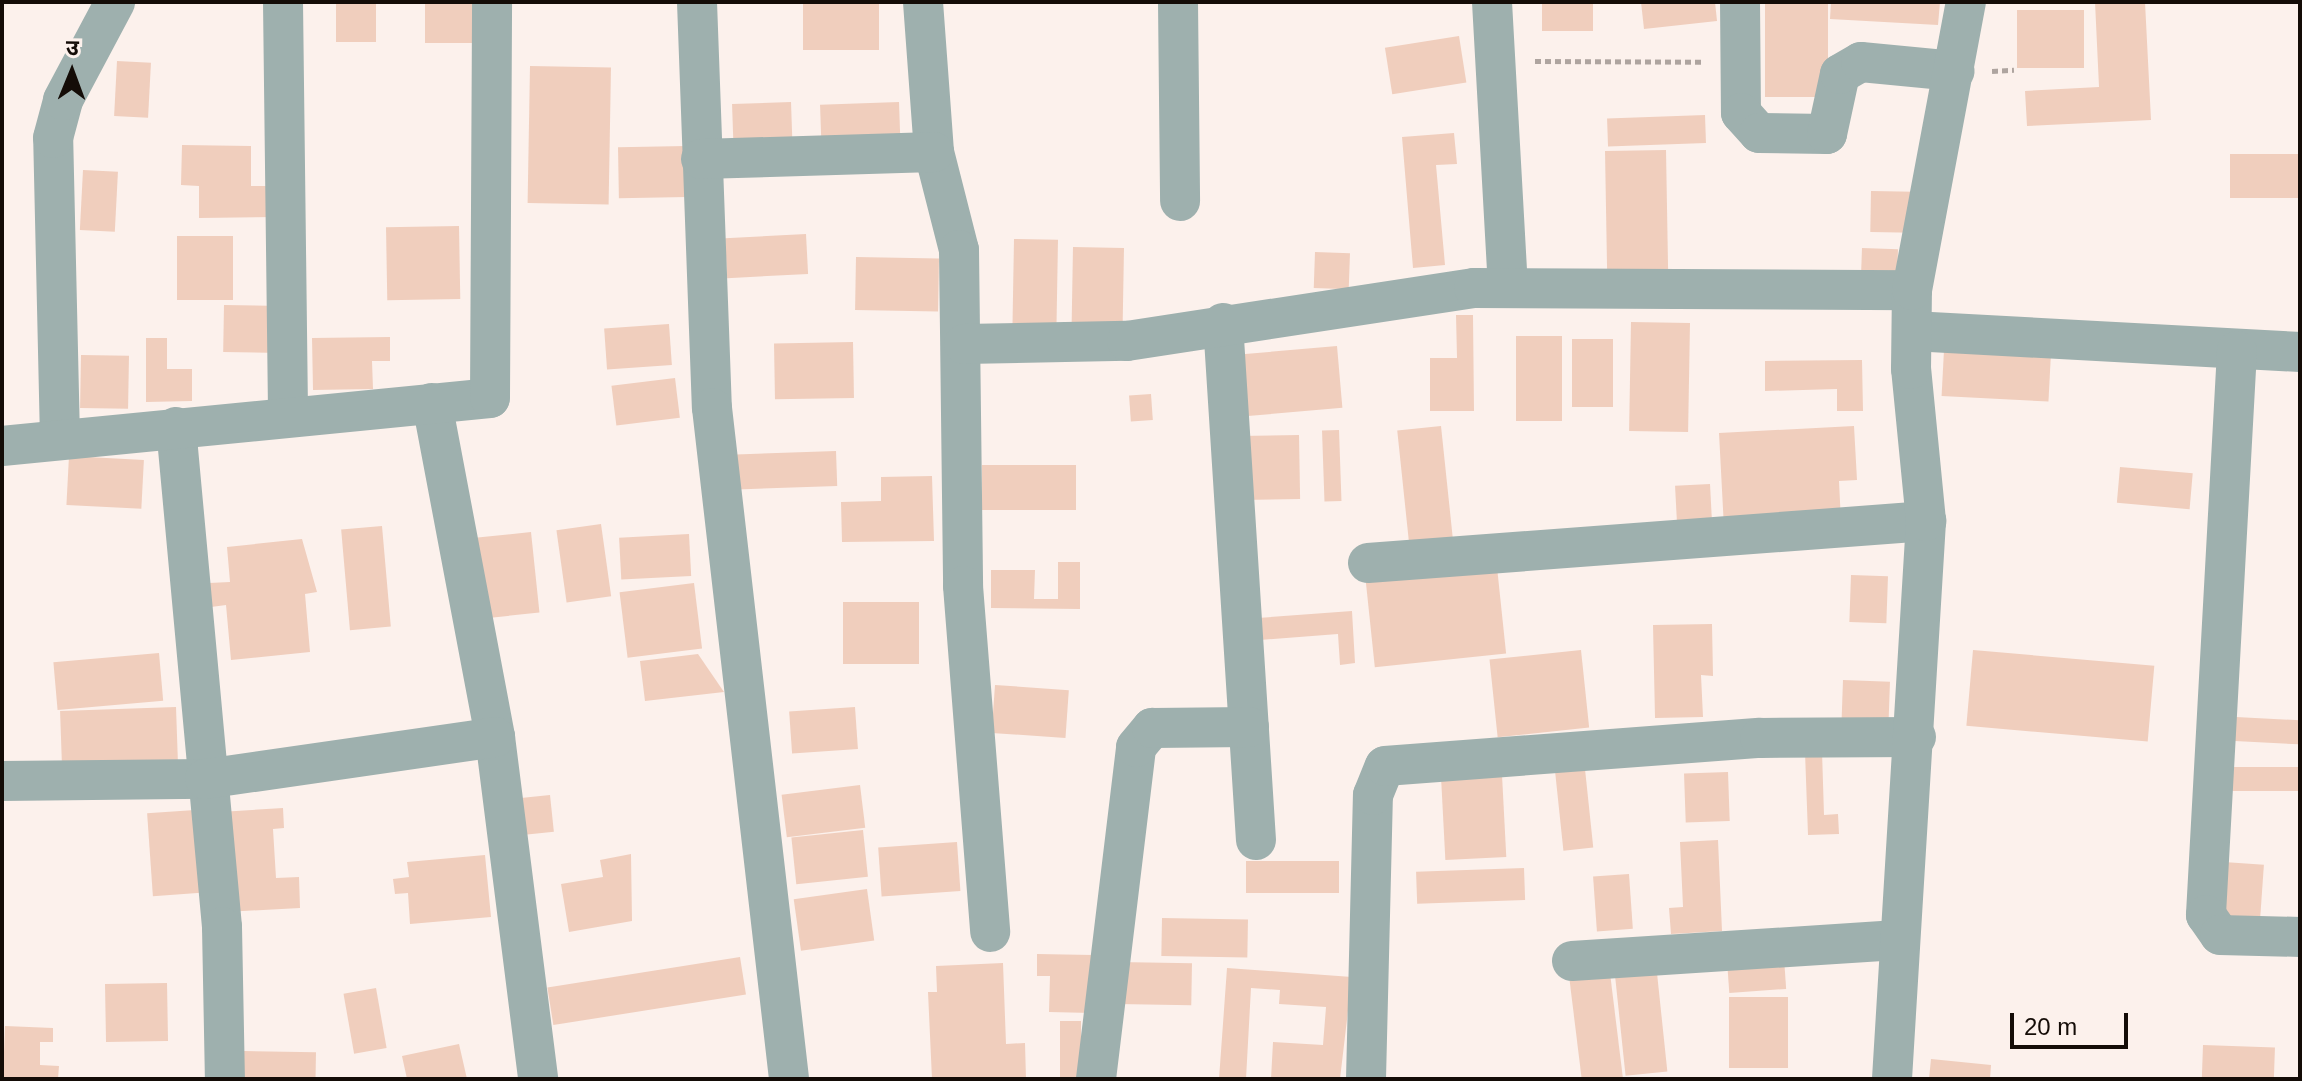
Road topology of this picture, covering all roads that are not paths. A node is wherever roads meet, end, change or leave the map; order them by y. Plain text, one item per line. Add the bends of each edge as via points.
1 (115, 2) edge
2 (283, 2) edge
3 (492, 2) edge
4 (697, 2) edge
5 (923, 2) edge
6 (1178, 2) edge
7 (1492, 2) edge
8 (1740, 2) edge
9 (1966, 2) edge
10 (1955, 71) junction
11 (934, 152) junction
12 (701, 159) junction
13 (1180, 201) dead end
14 (1508, 287) junction
15 (1912, 290) junction
16 (1223, 323) junction
17 (1912, 331) junction
18 (964, 344) junction
19 (2237, 351) junction
20 (2300, 352) edge
21 (432, 403) junction
22 (288, 416) junction
23 (176, 427) junction
24 (60, 439) junction
25 (2, 446) edge
26 (1926, 521) junction
27 (1368, 563) dead end
28 (1249, 727) junction
29 (495, 737) junction
30 (1916, 737) junction
31 (205, 779) junction
32 (2, 781) edge
33 (1256, 840) dead end
34 (990, 932) dead end
35 (2300, 937) edge
36 (1897, 940) junction
37 (1572, 961) dead end
38 (225, 1079) edge
39 (538, 1079) edge
40 (789, 1079) edge
41 (1096, 1079) edge
42 (1366, 1079) edge
43 (1892, 1079) edge

1 - 24 street via 63,100 53,138
2 - 22 street
3 - 21 street via 490,398
4 - 12 street
5 - 11 street
6 - 13 street
7 - 14 street
8 - 10 street via 1737,62 1745,124 1770,137 1830,131 1846,67 1877,60
9 - 10 street
10 - 15 street
11 - 12 street
11 - 18 street via 959,250
12 - 40 street via 712,408
14 - 15 street
14 - 16 street
15 - 17 street
16 - 18 street via 1086,345
16 - 28 street
17 - 19 street
17 - 26 street
18 - 34 street via 963,586
19 - 20 street
19 - 35 street via 2206,915 2220,935
21 - 22 street
21 - 29 street
22 - 23 street
23 - 24 street
23 - 31 street
24 - 25 street
26 - 27 street
26 - 30 street
28 - 33 street
28 - 41 street via 1152,728 1136,747
29 - 31 street
29 - 39 street
30 - 36 street
30 - 42 street via 1760,738 1385,766 1373,795
31 - 32 street
31 - 38 street via 222,927
36 - 37 street
36 - 43 street

